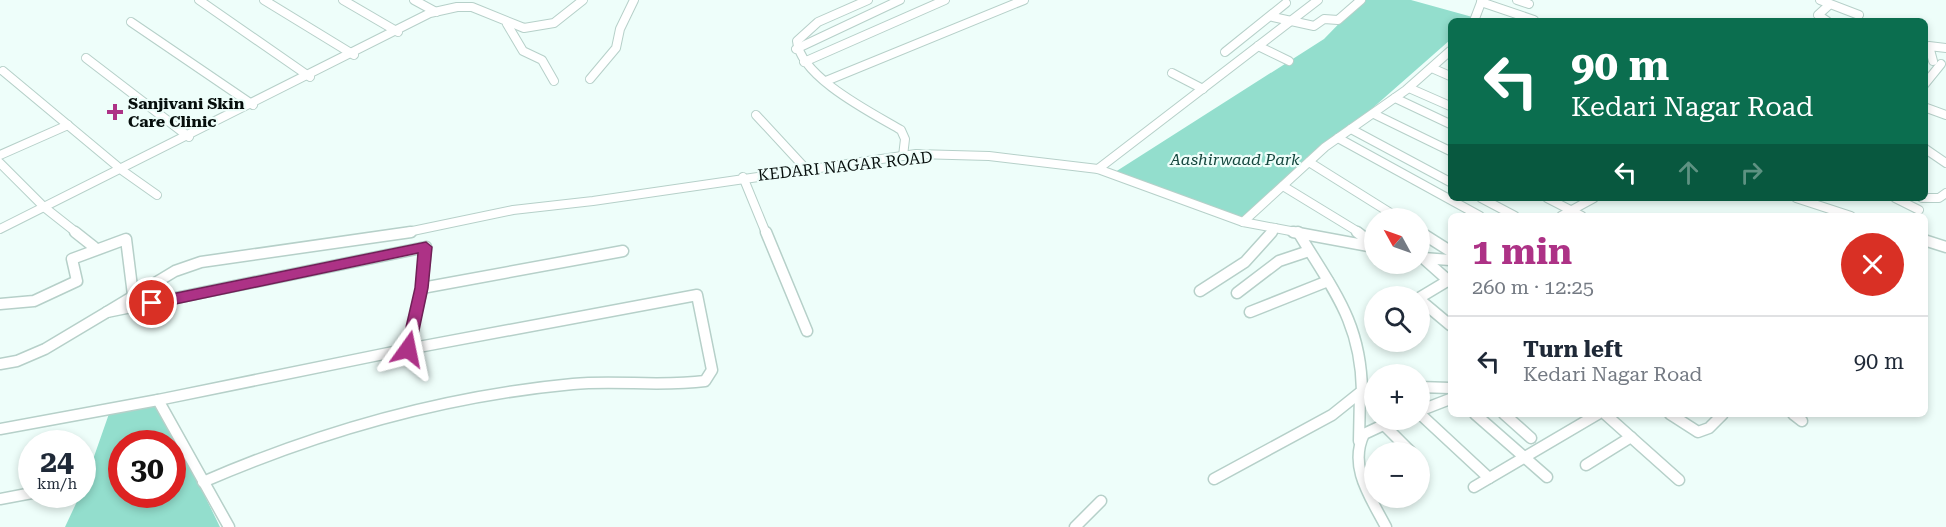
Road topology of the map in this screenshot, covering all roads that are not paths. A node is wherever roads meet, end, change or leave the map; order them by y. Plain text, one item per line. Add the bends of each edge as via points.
1 (199, 0) edge
2 (264, 0) edge
3 (343, 0) edge
4 (414, 0) edge
5 (465, 0) edge
6 (583, 0) edge
7 (634, 0) edge
8 (868, 0) edge
9 (900, 0) edge
10 (945, 0) edge
11 (1024, 0) edge
12 (1318, 0) edge
13 (1361, 0) edge
14 (1517, 0) edge
15 (1820, 0) edge
16 (1481, 1) edge
17 (1286, 3) dead end
18 (1529, 4) dead end
19 (1828, 6) junction
20 (450, 9) junction
21 (436, 12) junction
22 (1859, 15) dead end
23 (1273, 17) junction
24 (1475, 18) edge
25 (1528, 18) edge
26 (1822, 18) edge
27 (504, 20) junction
28 (130, 22) dead end
29 (1288, 23) junction
30 (398, 31) junction
31 (1258, 46) junction
32 (1946, 48) edge
33 (796, 49) junction
34 (1225, 52) dead end
35 (352, 54) junction
36 (1448, 54) edge
37 (86, 58) dead end
38 (1289, 61) dead end
39 (804, 63) junction
40 (1940, 63) edge
41 (1434, 69) junction
42 (3, 70) dead end
43 (1172, 73) dead end
44 (1448, 75) edge
45 (309, 76) junction
46 (590, 79) dead end
47 (1928, 80) edge
48 (554, 81) dead end
49 (826, 81) junction
50 (1409, 88) junction
51 (1203, 89) junction
52 (1395, 98) junction
53 (252, 105) junction
54 (1448, 105) edge
55 (1928, 109) edge
56 (1374, 114) junction
57 (756, 116) dead end
58 (1946, 116) edge
59 (1448, 123) edge
60 (68, 125) junction
61 (1352, 129) junction
62 (188, 136) junction
63 (1338, 138) junction
64 (1448, 150) edge
65 (1928, 151) edge
66 (0, 155) edge
67 (903, 156) junction
68 (0, 162) edge
69 (1309, 162) junction
70 (1946, 163) edge
71 (806, 169) junction
72 (1098, 169) junction
73 (122, 170) junction
74 (743, 177) junction
75 (1448, 181) edge
76 (1283, 186) junction
77 (1946, 193) edge
78 (157, 195) dead end
79 (1448, 198) edge
80 (1928, 198) edge
81 (1453, 201) edge
82 (1487, 201) edge
83 (1553, 201) edge
84 (1588, 201) edge
85 (1805, 201) edge
86 (1900, 201) edge
87 (1382, 208) edge
88 (45, 209) junction
89 (1572, 210) junction
90 (1475, 213) edge
91 (1509, 213) edge
92 (1566, 213) edge
93 (1577, 213) edge
94 (1842, 213) edge
95 (1918, 213) edge
96 (1243, 222) junction
97 (1275, 228) junction
98 (0, 229) edge
99 (1298, 232) junction
100 (0, 234) edge
101 (1364, 236) edge
102 (1430, 238) edge
103 (1928, 241) edge
104 (1364, 244) edge
105 (94, 247) dead end
106 (1946, 248) edge
107 (1448, 250) edge
108 (623, 251) dead end
109 (1309, 251) junction
110 (1430, 259) edge
111 (1448, 260) edge
112 (1430, 265) edge
113 (1448, 279) edge
114 (1328, 281) junction
115 (1448, 282) edge
116 (422, 288) junction
117 (1200, 291) dead end
118 (1237, 293) dead end
119 (1430, 293) edge
120 (134, 295) junction
121 (0, 304) edge
122 (1430, 308) edge
123 (107, 312) junction
124 (1250, 312) dead end
125 (1448, 323) edge
126 (807, 330) dead end
127 (408, 349) junction
128 (0, 364) edge
129 (1430, 387) edge
130 (1448, 388) edge
131 (1361, 392) junction
132 (1364, 392) edge
133 (158, 400) junction
134 (1448, 400) edge
135 (1430, 407) edge
136 (1478, 417) edge
137 (1507, 417) edge
138 (1593, 417) edge
139 (1608, 417) edge
140 (1674, 417) edge
141 (1721, 417) edge
142 (1797, 417) edge
143 (1802, 421) dead end
144 (1430, 422) edge
145 (0, 429) edge
146 (1372, 430) edge
147 (1394, 430) edge
148 (1631, 437) junction
149 (1531, 438) dead end
150 (1359, 441) junction
151 (1403, 442) edge
152 (1523, 458) junction
153 (1586, 465) dead end
154 (1547, 477) dead end
155 (1489, 478) junction
156 (1214, 479) dead end
157 (1679, 480) dead end
158 (203, 482) junction
159 (1474, 487) dead end
160 (18, 496) edge
161 (0, 499) edge
162 (1101, 501) dead end
163 (229, 527) edge
164 (1075, 527) edge
165 (1386, 527) edge

1 - 45 street
2 - 35 street
3 - 30 street
4 - 21 street
5 - 20 street
6 - 27 street via 554,22 538,27 524,28
7 - 46 street via 620,28 616,48
8 - 33 street via 825,18 797,40
9 - 33 street
10 - 39 street
11 - 49 street
12 - 29 street
13 - 29 street via 1338,20 1324,18 1311,26
14 - 18 street
15 - 19 street
16 - 24 street
16 - 25 street
17 - 23 street
19 - 22 street
19 - 26 street via 1818,15
20 - 21 street
20 - 27 street via 472,8
21 - 30 street
23 - 29 street
23 - 34 street
27 - 48 street via 518,47 542,60
28 - 53 street
29 - 31 street
30 - 35 street
31 - 38 street
31 - 51 street
32 - 40 street via 1929,46
33 - 39 street
35 - 45 street
36 - 41 street
37 - 62 street
39 - 49 street
40 - 47 street
41 - 44 street
41 - 50 street
42 - 60 street
43 - 51 street
45 - 53 street
49 - 67 street via 901,130 905,139
50 - 52 street
50 - 54 street
51 - 72 street
52 - 56 street
52 - 59 street
53 - 62 street
55 - 58 street
56 - 61 street
56 - 64 street
57 - 71 street
60 - 66 street
60 - 73 street
61 - 63 street
61 - 75 street
62 - 73 street
63 - 69 street
63 - 79 street
65 - 70 street
67 - 71 street, KEDARI NAGAR ROAD
67 - 72 street, KEDARI NAGAR ROAD via 989,156
68 - 88 street
69 - 76 street
69 - 87 street
71 - 74 street, KEDARI NAGAR ROAD
72 - 96 street, KEDARI NAGAR ROAD
73 - 78 street
73 - 88 street
74 - 120 street, KEDARI NAGAR ROAD via 448,222 384,237 201,262 175,271
74 - 126 street
76 - 96 street
76 - 101 street
77 - 80 street
81 - 90 street
82 - 91 street
83 - 89 street
84 - 89 street
85 - 94 street
86 - 95 street
88 - 98 street
88 - 100 street
88 - 105 street
89 - 92 street
89 - 93 street
96 - 97 street, KEDARI NAGAR ROAD
97 - 99 street, KEDARI NAGAR ROAD
97 - 117 street via 1245,262
99 - 104 street, KEDARI NAGAR ROAD
99 - 109 street
102 - 107 street
103 - 106 street
108 - 116 street
109 - 114 street
109 - 118 street via 1279,261
110 - 111 street
112 - 113 street
114 - 124 street
114 - 131 street via 1360,342
115 - 119 street
116 - 123 street via 426,247
116 - 127 street
120 - 121 street via 126,239 72,259 77,281 34,301
120 - 123 street, KEDARI NAGAR ROAD
122 - 125 street
123 - 128 street via 45,349
127 - 133 street
127 - 158 street via 697,295 712,370 705,381 693,384 576,384 443,403 294,446
129 - 130 street
131 - 132 street
131 - 150 street
131 - 156 street via 1347,407
133 - 145 street
133 - 158 street
134 - 135 street
136 - 152 street
137 - 149 street
138 - 152 street
139 - 148 street
140 - 141 street via 1689,428 1704,432
142 - 143 street
144 - 155 street
146 - 150 street
147 - 151 street
148 - 153 street
148 - 157 street
150 - 165 street via 1358,466
152 - 154 street
152 - 155 street
155 - 159 street
158 - 163 street
160 - 161 street
162 - 164 street

